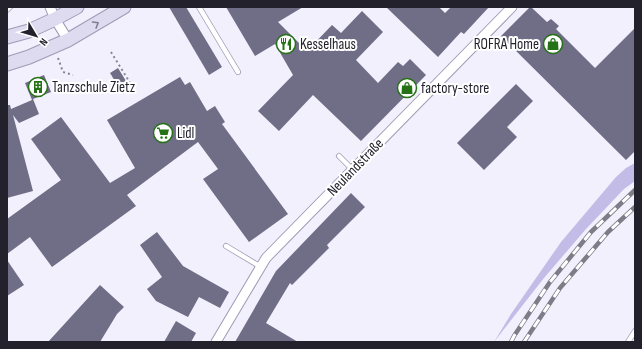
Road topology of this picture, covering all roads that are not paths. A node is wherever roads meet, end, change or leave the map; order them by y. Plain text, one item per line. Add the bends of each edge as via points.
1 (10, 7) edge
2 (50, 7) edge
3 (77, 7) edge
4 (124, 7) edge
5 (199, 7) edge
6 (512, 7) edge
7 (7, 10) edge
8 (55, 19) junction
9 (7, 37) edge
10 (68, 40) junction
11 (7, 64) edge
12 (238, 72) dead end
13 (339, 156) dead end
14 (353, 170) junction
15 (226, 246) dead end
16 (261, 267) junction
17 (635, 332) edge
18 (216, 342) edge
19 (628, 342) edge

1 - 7 lane
2 - 8 street
3 - 8 main road
10 -> 4 main road
5 - 12 lane
6 - 14 street, Neulandstraße
8 - 9 main road via 29,31
8 - 10 street
10 - 11 main road
13 - 14 lane
14 - 16 street, Neulandstraße via 266,258
15 - 16 lane
16 - 18 street, Neulandstraße
17 - 19 lane

